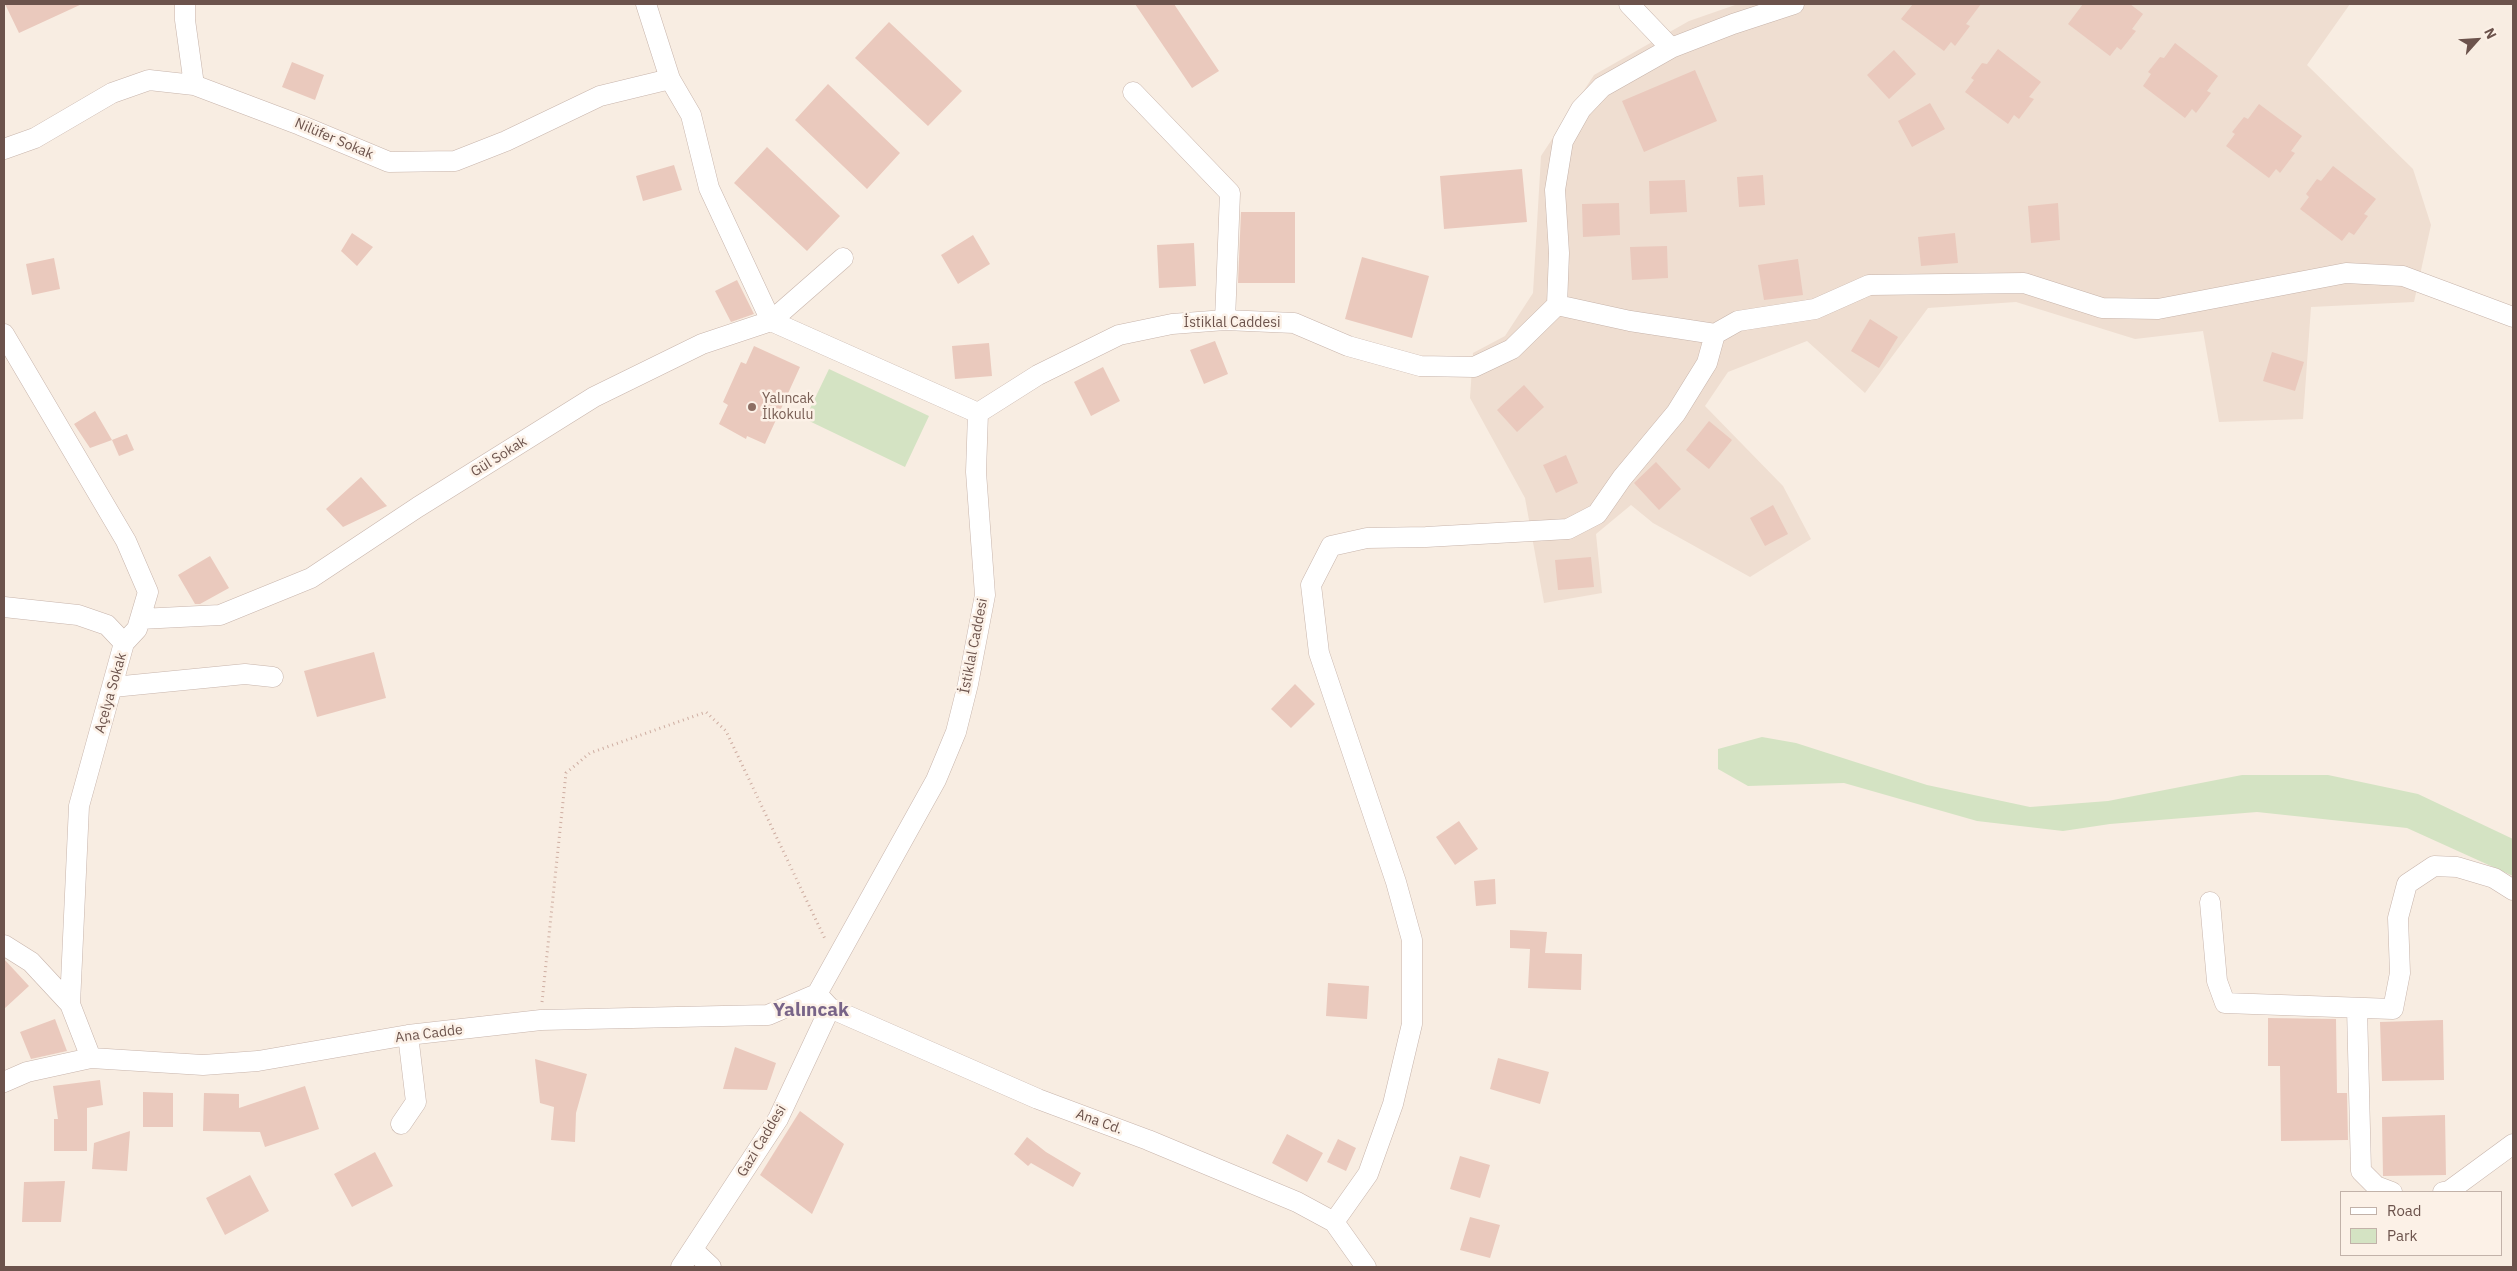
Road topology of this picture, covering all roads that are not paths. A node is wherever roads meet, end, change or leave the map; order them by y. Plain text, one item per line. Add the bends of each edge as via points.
1 (185, 4) edge
2 (646, 4) edge
3 (1629, 4) edge
4 (1794, 4) edge
5 (1671, 48) junction
6 (670, 79) junction
7 (194, 86) junction
8 (1134, 92) dead end
9 (4, 148) edge
10 (843, 258) dead end
11 (1557, 305) junction
12 (2513, 318) edge
13 (1225, 320) junction
14 (771, 321) junction
15 (4, 334) edge
16 (1715, 334) junction
17 (978, 413) junction
18 (4, 607) edge
19 (140, 619) junction
20 (124, 643) junction
21 (273, 677) dead end
22 (113, 687) junction
23 (2513, 890) edge
24 (2210, 902) dead end
25 (4, 945) edge
26 (823, 1001) junction
27 (70, 1004) junction
28 (2357, 1008) junction
29 (408, 1035) junction
30 (91, 1058) junction
31 (4, 1082) edge
32 (401, 1124) dead end
33 (2513, 1144) edge
34 (2389, 1191) edge
35 (2449, 1191) edge
36 (1334, 1222) junction
37 (693, 1250) junction
38 (682, 1267) edge
39 (711, 1267) edge
40 (1366, 1267) edge

1 - 7 street
2 - 6 street
3 - 5 street
4 - 5 street
5 - 11 street via 1602,87 1581,109 1563,141 1555,190 1559,253
6 - 7 street, Nilüfer Sokak via 600,96 506,142 455,161 389,162
6 - 14 street via 690,115 709,188
7 - 9 street, Nilüfer Sokak via 149,80 112,93 35,138
8 - 13 street via 1230,193
10 - 14 street, Gül Sokak
11 - 13 street, İstiklal Caddesi via 1512,349 1474,367 1420,366 1348,346 1294,324
11 - 16 street via 1630,321
12 - 16 street via 2403,276 2346,273 2158,309 2102,308 2024,283 1869,285 1815,309 1738,321
13 - 17 street, İstiklal Caddesi via 1172,324 1119,335 1038,375
14 - 17 street
14 - 19 street, Gül Sokak via 702,344 594,398 311,578 220,615
15 - 19 street, Açelya Sokak via 126,541 148,592
16 - 36 street via 1707,364 1676,413 1597,514 1568,529 1367,538 1331,546 1311,585 1319,653 1412,940 1412,1024 1393,1104 1368,1174
17 - 26 street, İstiklal Caddesi via 976,472 984,595 956,732 936,780 836,961
18 - 20 street via 78,615 107,625
19 - 20 street, Açelya Sokak via 137,629
20 - 22 street, Açelya Sokak
21 - 22 street via 245,674
22 - 27 street, Açelya Sokak via 79,806
23 - 28 street via 2494,878 2457,867 2434,866 2406,884 2398,918 2400,973 2393,1009
24 - 28 street via 2217,981 2225,1003
25 - 27 street via 31,962
26 - 29 street, Ana Cadde via 768,1015 541,1020
26 - 36 street, Ana Cd. via 1038,1099 1148,1140 1297,1202
26 - 37 street, Gazi Caddesi via 778,1119
27 - 30 street
28 - 34 street via 2361,1171 2376,1186
29 - 30 street, Ana Cadde via 258,1061 202,1066
29 - 32 street via 416,1102
30 - 31 street, Ana Cadde via 27,1072
33 - 35 street
36 - 40 street, Ana Cd.
37 - 38 street, Gazi Caddesi
37 - 39 street

